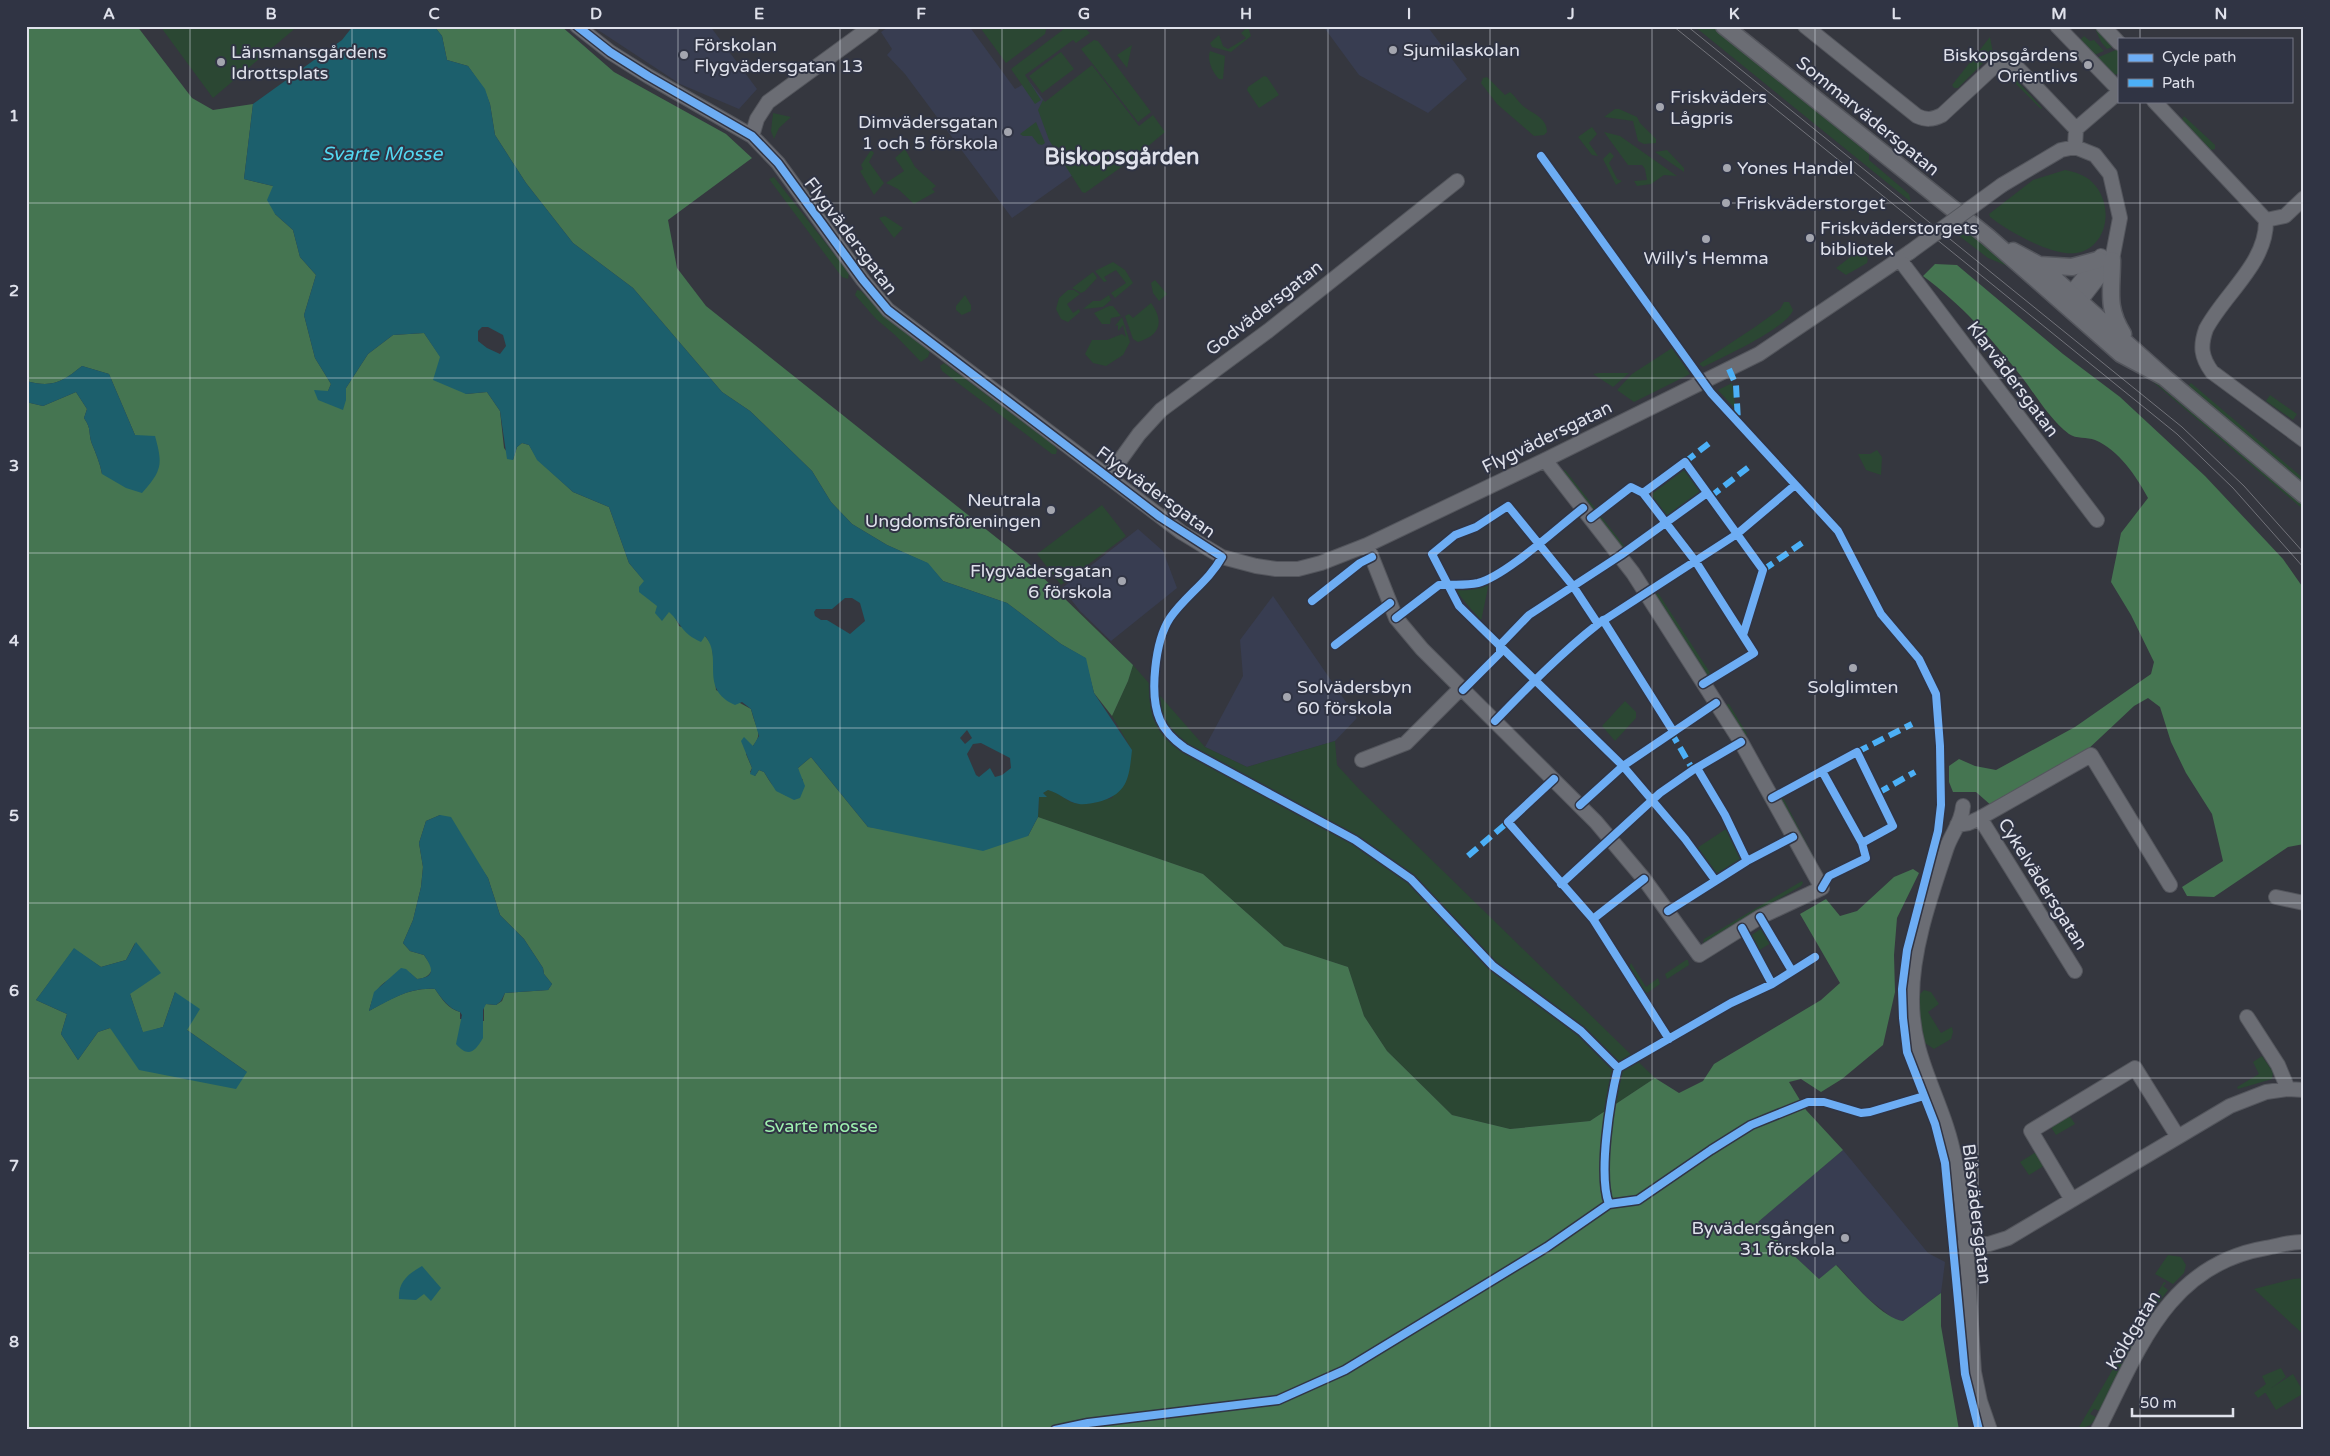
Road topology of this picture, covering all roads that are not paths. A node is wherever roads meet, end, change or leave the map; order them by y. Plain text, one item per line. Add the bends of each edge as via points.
1 (577, 26) edge
2 (872, 26) edge
3 (1724, 26) edge
4 (1805, 26) edge
5 (2057, 26) edge
6 (2103, 26) edge
7 (2118, 42) edge
8 (2118, 90) edge
9 (2118, 92) edge
10 (2155, 102) edge
11 (2076, 129) junction
12 (752, 136) junction
13 (2076, 147) junction
14 (1457, 182) dead end
15 (2304, 198) edge
16 (2266, 220) junction
17 (1988, 236) junction
18 (1905, 256) junction
19 (2105, 260) junction
20 (2039, 265) junction
21 (2072, 303) junction
22 (2131, 347) junction
23 (2164, 377) junction
24 (2304, 440) edge
25 (1545, 460) junction
26 (1108, 477) junction
27 (2304, 495) edge
28 (2097, 520) dead end
29 (1367, 545) junction
30 (1461, 688) junction
31 (1362, 760) dead end
32 (1963, 806) dead end
33 (1980, 818) junction
34 (1958, 825) junction
35 (2170, 885) dead end
36 (2276, 897) dead end
37 (2304, 903) edge
38 (2075, 970) dead end
39 (2247, 1016) dead end
40 (2288, 1088) junction
41 (2304, 1090) edge
42 (2178, 1137) junction
43 (2072, 1200) junction
44 (2304, 1242) edge
45 (1964, 1244) junction
46 (1990, 1430) edge
47 (2098, 1430) edge

1 - 12 street, Flygvädersgatan via 648,76
2 - 12 street via 768,102 757,119
3 - 17 street, Sommarvädersgatan
4 - 11 street via 1924,119 1932,120 1942,115 1994,66 2006,60 2012,62
5 - 8 street
6 - 7 street
9 - 11 street
10 - 16 street
11 - 13 street
12 - 26 street, Flygvädersgatan via 778,163 888,310
13 - 18 street, Flygvädersgatan, bridge via 2061,150 2002,185
13 - 19 street via 2094,155 2110,174 2120,218 2114,244
14 - 26 street, Godvädersgatan via 1268,331 1161,410
15 - 16 street via 2285,216
16 - 24 street via 2261,250 2212,317 2202,341 2202,351 2212,372
17 - 20 street, Sommarvädersgatan
17 - 21 street, Sommarvädersgatan
18 - 25 street, Flygvädersgatan via 1758,354
18 - 28 street, Klarvädersgatan
19 - 20 street via 2072,267
19 - 21 street
19 - 22 street via 2114,321
20 - 21 street, Sommarvädersgatan
21 - 22 street, Sommarvädersgatan
21 - 23 street, Sommarvädersgatan via 2122,354
22 - 23 street, Sommarvädersgatan
23 - 27 street, Sommarvädersgatan
25 - 29 street, Flygvädersgatan
25 - 30 street via 1633,573 1740,742 1822,888 1760,917 1699,955 1644,879 1596,822
26 - 29 street, Flygvädersgatan via 1181,532 1234,561 1276,569 1298,568 1322,563
29 - 30 street via 1396,618
30 - 31 street via 1406,743
32 - 34 street, Blåsvädersgatan
33 - 34 street, Cykelvädersgatan
33 - 35 street, Cykelvädersgatan via 2091,755
33 - 38 street, Cykelvädersgatan
34 - 45 street, Blåsvädersgatan via 1947,847 1922,932 1912,998 1918,1052 1945,1121 1955,1160
36 - 37 street
39 - 40 street via 2278,1065
40 - 41 street
40 - 42 street via 2243,1099
42 - 43 street
42 - 43 street via 2135,1068 2031,1131
43 - 45 street via 1999,1241
44 - 47 street, Köldgatan via 2236,1255 2188,1282 2161,1315 2138,1352
45 - 46 street, Blåsvädersgatan via 1974,1372

